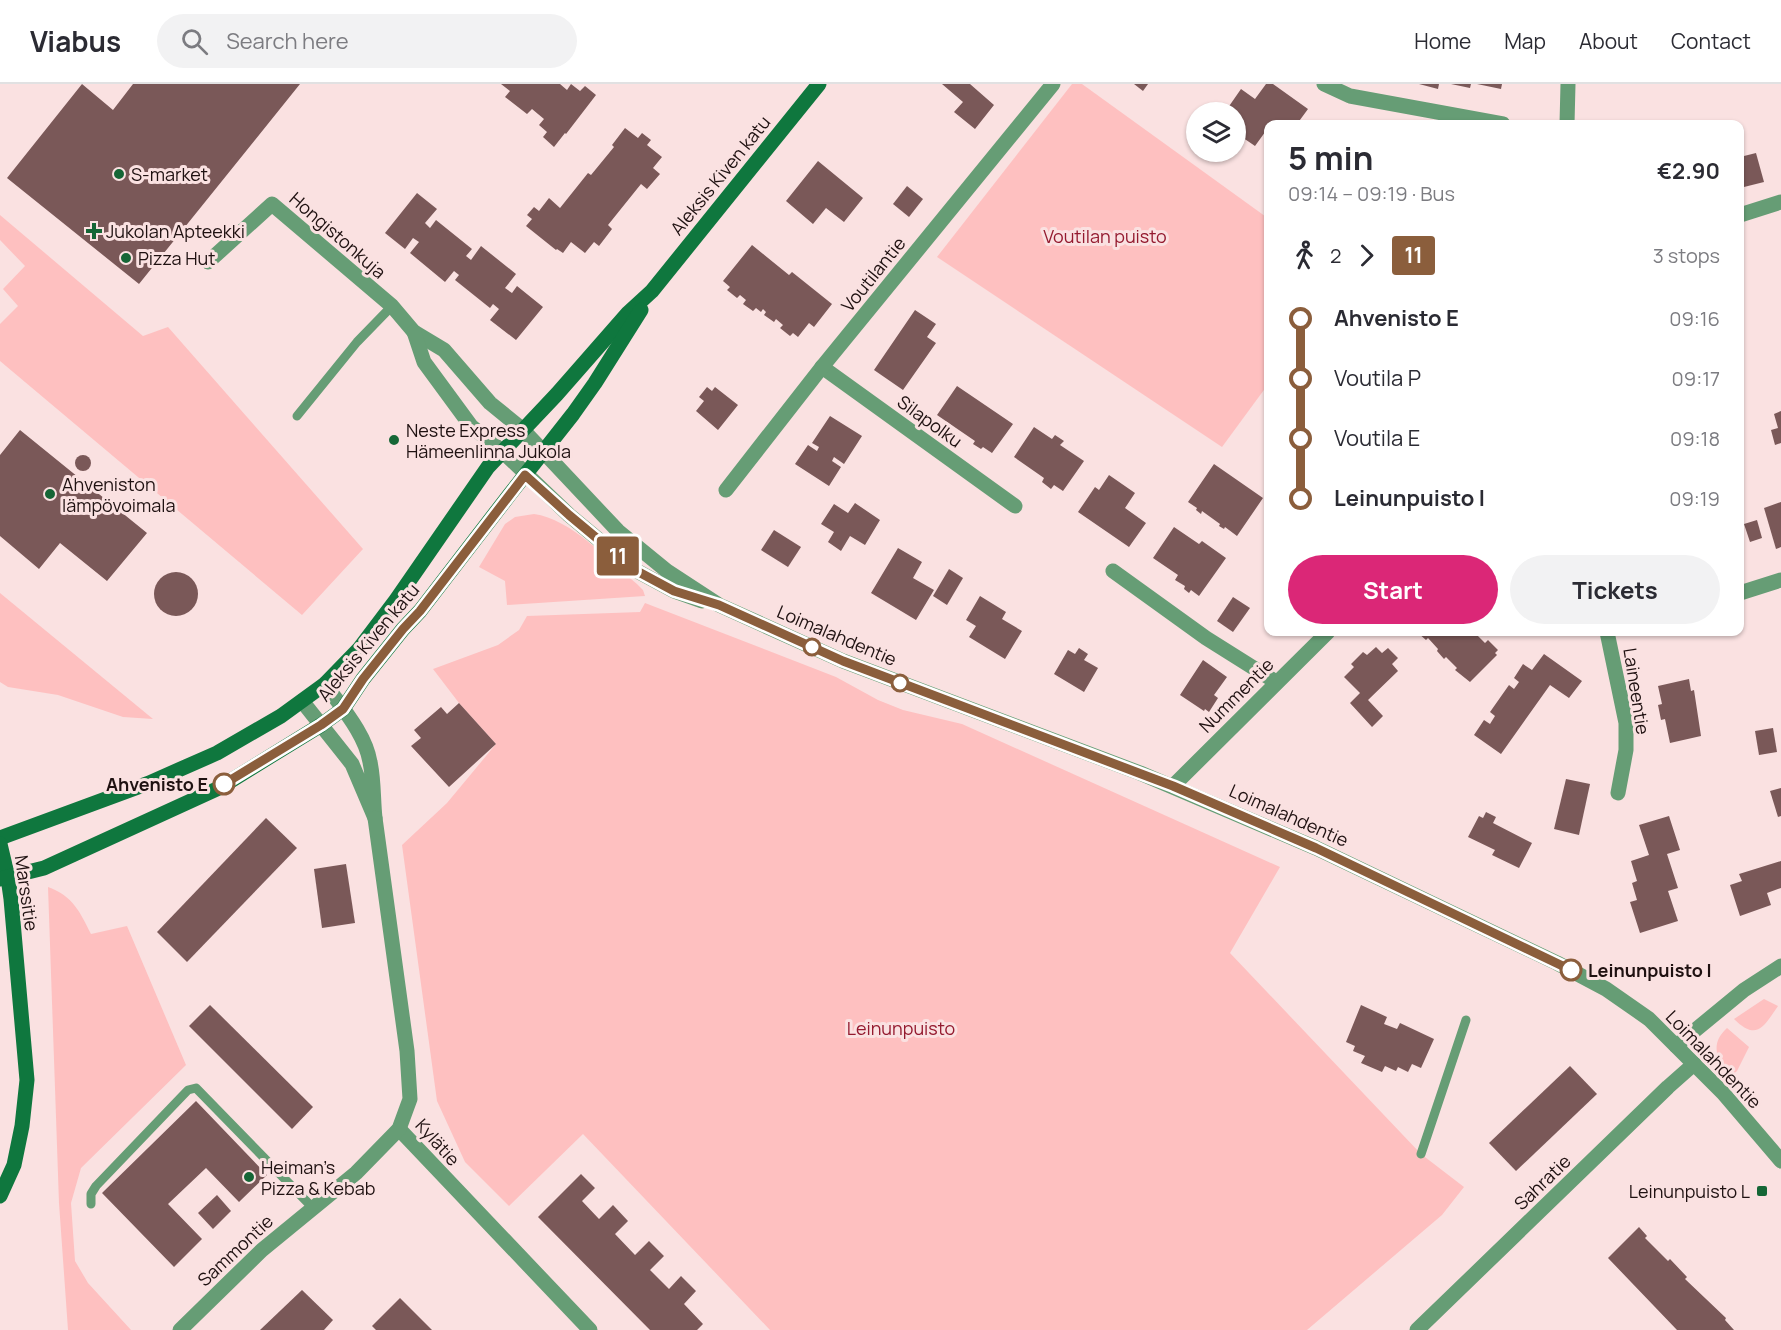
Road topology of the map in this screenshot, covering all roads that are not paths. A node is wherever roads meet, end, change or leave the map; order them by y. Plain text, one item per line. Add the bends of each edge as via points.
1 (819, 84) edge
2 (1053, 84) edge
3 (1324, 84) edge
4 (1568, 84) edge
5 (1481, 120) edge
6 (1567, 120) edge
7 (1781, 202) edge
8 (1744, 214) edge
9 (208, 262) dead end
10 (651, 291) junction
11 (392, 306) junction
12 (414, 332) junction
13 (822, 367) junction
14 (297, 416) dead end
15 (522, 429) junction
16 (502, 451) junction
17 (544, 452) junction
18 (525, 475) junction
19 (726, 490) dead end
20 (1015, 506) dead end
21 (1113, 571) dead end
22 (1781, 580) edge
23 (1744, 593) edge
24 (719, 605) junction
25 (1324, 636) edge
26 (1612, 636) edge
27 (1276, 682) junction
28 (326, 684) junction
29 (302, 701) junction
30 (343, 709) junction
31 (321, 725) junction
32 (1173, 786) junction
33 (1618, 793) dead end
34 (375, 818) junction
35 (0, 838) edge
36 (0, 844) edge
37 (4, 878) edge
38 (1781, 966) edge
39 (1466, 1020) dead end
40 (1676, 1046) junction
41 (1694, 1064) junction
42 (399, 1129) junction
43 (1421, 1154) dead end
44 (1781, 1161) edge
45 (0, 1196) edge
46 (91, 1204) dead end
47 (313, 1208) junction
48 (180, 1330) edge
49 (590, 1330) edge
50 (1417, 1330) edge

1 - 10 main road, Aleksis Kiven katu
2 - 13 street, Voutilantie
3 - 5 street via 1350,96
4 - 6 street
7 - 8 street
9 - 11 street, Hongistonkuja via 272,204
10 - 15 main road, Aleksis Kiven katu
10 - 17 main road, Aleksis Kiven katu via 595,383
11 - 12 street, Hongistonkuja
11 - 14 lane
12 - 15 street, Hongistonkuja via 444,350 490,403
12 - 16 street, Hongistonkuja via 424,362 471,426
13 - 19 street, Voutilantie
13 - 20 street, Silapolku
15 - 16 main road, Aleksis Kiven katu
15 - 17 street, Loimalahdentie
16 - 18 street, Loimalahdentie
16 - 28 main road, Aleksis Kiven katu via 359,649
17 - 18 main road, Aleksis Kiven katu
17 - 24 street, Loimalahdentie via 634,545
18 - 24 street, Loimalahdentie via 635,570 674,591
18 - 30 main road, Aleksis Kiven katu
21 - 27 street via 1206,638
22 - 23 street
24 - 32 street, Loimalahdentie via 843,661
25 - 27 street, Nummentie
26 - 33 street, Laineentie via 1626,723 1626,750
27 - 32 street, Nummentie
28 - 29 main road, Aleksis Kiven katu
28 - 30 street, Kylätie
29 - 31 street, Kylätie
29 - 35 main road, Aleksis Kiven katu via 217,753 149,783
30 - 31 main road, Aleksis Kiven katu
30 - 34 street, Kylätie via 360,735 370,761
31 - 34 street, Kylätie via 351,764
31 - 37 main road, Aleksis Kiven katu via 219,788 44,868
32 - 40 street, Loimalahdentie via 1316,848 1557,963 1606,989
34 - 42 street, Kylätie via 407,1051 410,1100
36 - 37 main road, Marssitie
37 - 45 main road, Marssitie via 27,1080 14,1165
38 - 40 street via 1744,990
39 - 43 lane
40 - 41 street, Loimalahdentie
41 - 44 street, Loimalahdentie
41 - 50 street, Sahratie
42 - 47 street, Sammontie via 356,1173
42 - 49 street, Kylätie
46 - 47 lane via 96,1186 188,1090 195,1088
47 - 48 street, Sammontie via 262,1250

